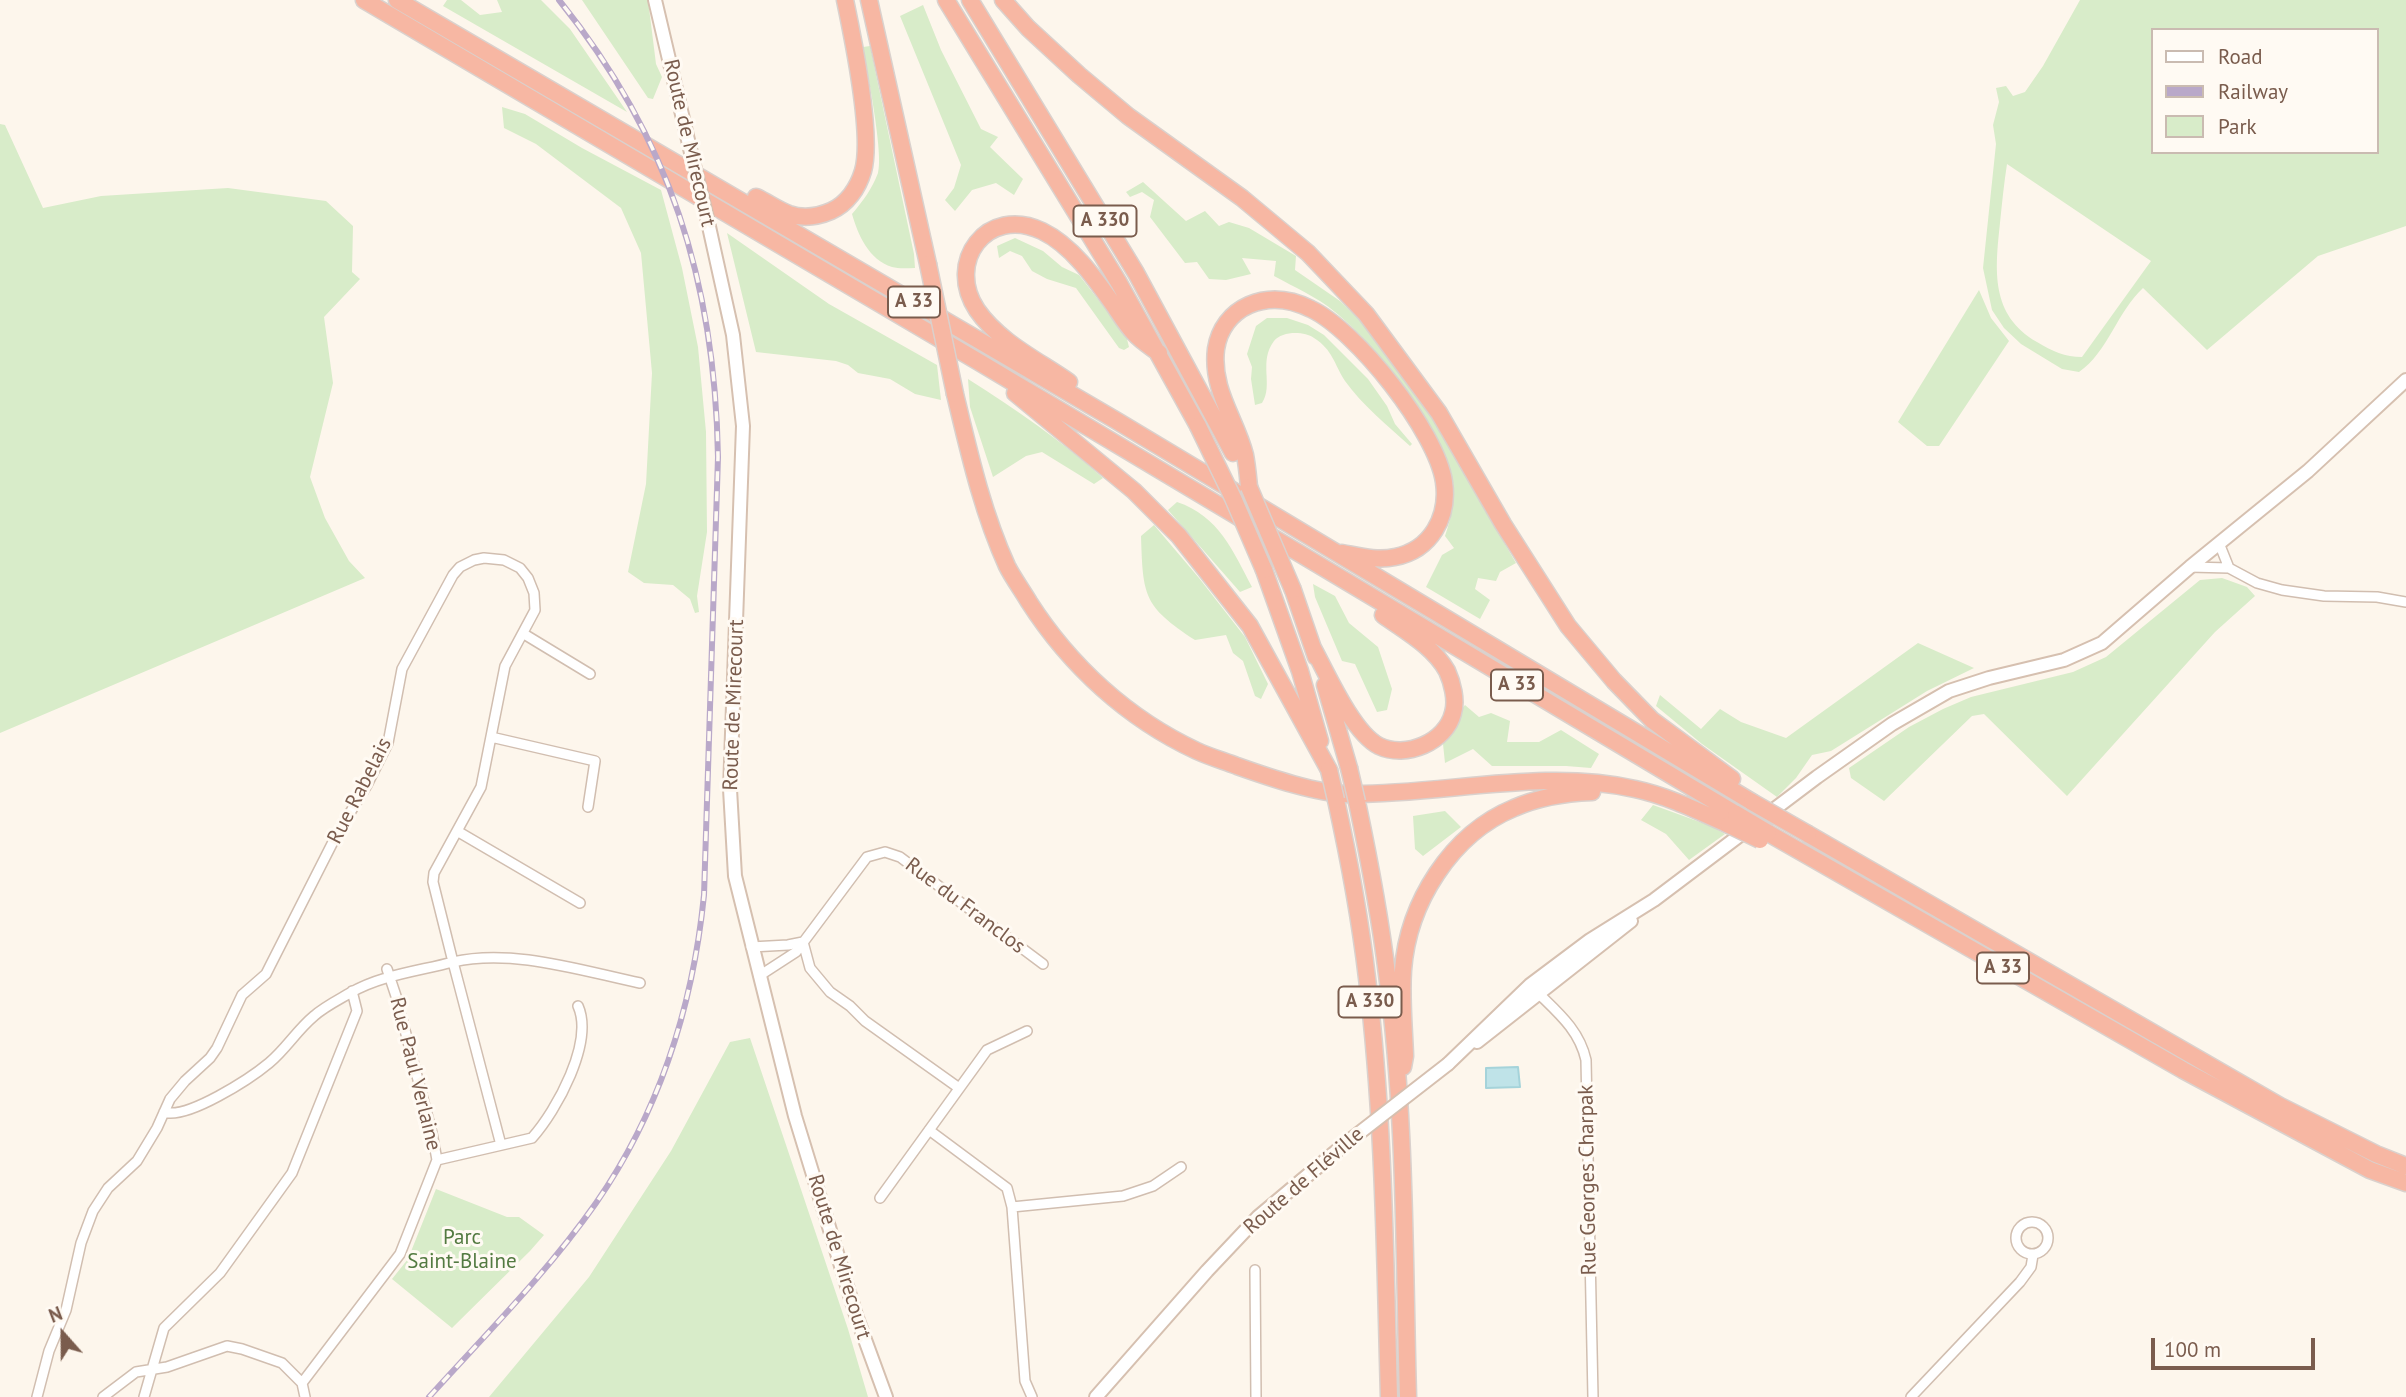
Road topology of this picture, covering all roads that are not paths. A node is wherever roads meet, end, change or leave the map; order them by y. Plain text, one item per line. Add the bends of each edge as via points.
1 (364, 0) edge
2 (397, 0) edge
3 (655, 0) edge
4 (845, 0) edge
5 (869, 0) edge
6 (946, 0) edge
7 (970, 0) edge
8 (1003, 0) edge
9 (710, 183) junction
10 (1159, 353) junction
11 (979, 362) junction
12 (2406, 380) edge
13 (1117, 421) junction
14 (1238, 451) junction
15 (2214, 547) junction
16 (1333, 551) junction
17 (1299, 553) junction
18 (2216, 566) junction
19 (2190, 567) junction
20 (2229, 568) junction
21 (2406, 602) edge
22 (524, 634) junction
23 (1313, 648) junction
24 (590, 674) dead end
25 (491, 737) junction
26 (1329, 770) junction
27 (1634, 788) junction
28 (1756, 799) junction
29 (587, 807) dead end
30 (1732, 820) junction
31 (457, 831) junction
32 (580, 903) dead end
33 (803, 942) junction
34 (751, 947) junction
35 (453, 962) junction
36 (1043, 964) dead end
37 (388, 973) junction
38 (759, 976) junction
39 (640, 983) dead end
40 (1534, 989) junction
41 (352, 991) junction
42 (578, 1006) dead end
43 (1027, 1031) dead end
44 (959, 1088) junction
45 (1398, 1090) junction
46 (164, 1112) junction
47 (929, 1130) junction
48 (501, 1146) junction
49 (437, 1160) junction
50 (2406, 1166) edge
51 (1181, 1167) dead end
52 (2406, 1183) edge
53 (880, 1198) dead end
54 (1012, 1207) junction
55 (2033, 1255) dead end
56 (1255, 1270) dead end
57 (152, 1369) junction
58 (302, 1383) junction
59 (37, 1397) edge
60 (103, 1397) edge
61 (144, 1397) edge
62 (305, 1397) edge
63 (886, 1397) edge
64 (1032, 1397) edge
65 (1096, 1397) edge
66 (1256, 1397) edge
67 (1389, 1397) edge
68 (1408, 1397) edge
69 (1593, 1397) edge
70 (1911, 1397) edge

1 - 11 highway, A 33
2 - 9 highway, A 33
3 - 34 street, Route de Mirecourt, bridge via 733,335 742,413 730,789 735,876
4 - 9 highway via 866,145 864,169 855,191 837,208 816,218 791,215 738,188
5 - 27 highway, bridge via 980,493 1008,568 1049,633 1101,689 1198,752 1278,780 1346,794 1399,794 1506,783 1582,782
6 - 10 highway, A 330
7 - 14 highway, A 330
8 - 28 highway via 1028,28 1128,116 1242,198 1308,253 1366,314 1440,413 1567,626 1652,720
9 - 13 highway, A 33
10 - 13 highway via 1133,333 1073,255 1041,231 1021,225 1000,227 973,248 965,276 970,298 985,321
10 - 26 highway, A 330, bridge via 1264,570
11 - 17 highway, A 33
11 - 26 highway via 1134,491 1179,536 1250,626
12 - 15 street, Route de Fléville via 2308,471
13 - 16 highway, A 33
14 - 16 highway via 1218,385 1215,359 1222,330 1236,313 1265,299 1292,301 1311,309 1350,339 1395,391 1433,449 1444,482 1441,521 1424,544 1396,557
14 - 23 highway, A 330, bridge
15 - 18 street
15 - 19 street, Route de Fléville
15 - 20 street
16 - 28 highway, A 33
17 - 23 highway via 1433,651 1447,672 1454,695 1453,713 1443,732 1425,745 1404,751 1379,746 1347,711
17 - 30 highway, A 33
18 - 19 street
18 - 20 street
19 - 40 street, Route de Fléville via 2096,647 1963,686 1892,724 1654,900 1606,942
20 - 21 street via 2281,590
22 - 24 street
22 - 25 street, Rue Rabelais via 505,666
22 - 46 street, Rue Rabelais via 535,601 525,573 495,558 460,567 402,669 388,743 368,785 337,834 265,974 242,995 218,1048 176,1091
23 - 45 highway, A 330, bridge via 1357,802 1388,976
25 - 29 street via 595,761
25 - 31 street, Rue Rabelais via 481,787
26 - 67 highway, A 330, bridge via 1358,908 1375,1049
27 - 30 highway
27 - 45 highway via 1557,795 1512,809 1471,836 1441,868 1414,918 1406,951 1405,1056
28 - 50 highway, A 33, bridge via 1808,834 2280,1106
30 - 52 highway, A 33, bridge via 1823,866 2272,1119 2370,1170
31 - 32 street
31 - 35 street, Rue Rabelais via 433,882
33 - 34 street
33 - 36 street, Rue du Franclos via 861,864 885,852 900,857
33 - 38 street, Rue du Franclos via 788,959
33 - 44 street via 810,968 830,992
34 - 38 street, Route de Mirecourt
35 - 37 street
35 - 39 street via 516,958
35 - 48 street, Rue Rabelais
37 - 41 street, Rue Paul Verlaine
37 - 49 street, Rue Paul Verlaine
38 - 63 street, Route de Mirecourt via 795,1116
40 - 65 street, Route de Fléville, bridge via 1250,1226
40 - 69 street, Rue Georges Charpak via 1579,1038 1586,1060
41 - 46 street, Rue Paul Verlaine via 317,1013 271,1061 239,1085 182,1113
41 - 57 street via 357,1011 292,1173 220,1273 164,1328
42 - 48 street via 584,1019 572,1073 532,1138
43 - 44 street via 987,1050
44 - 47 street
45 - 68 highway, A 330
46 - 59 street, Rue Rabelais via 136,1161 107,1188 93,1211
47 - 53 street
47 - 54 street via 1007,1188
48 - 49 street
49 - 58 street, Rue Paul Verlaine via 400,1254
51 - 54 street via 1153,1186 1123,1196
54 - 64 street via 1025,1381
55 - 70 street via 2020,1282
56 - 66 street
57 - 58 street via 230,1346 282,1363
57 - 60 street via 133,1374
57 - 61 street
58 - 62 street

